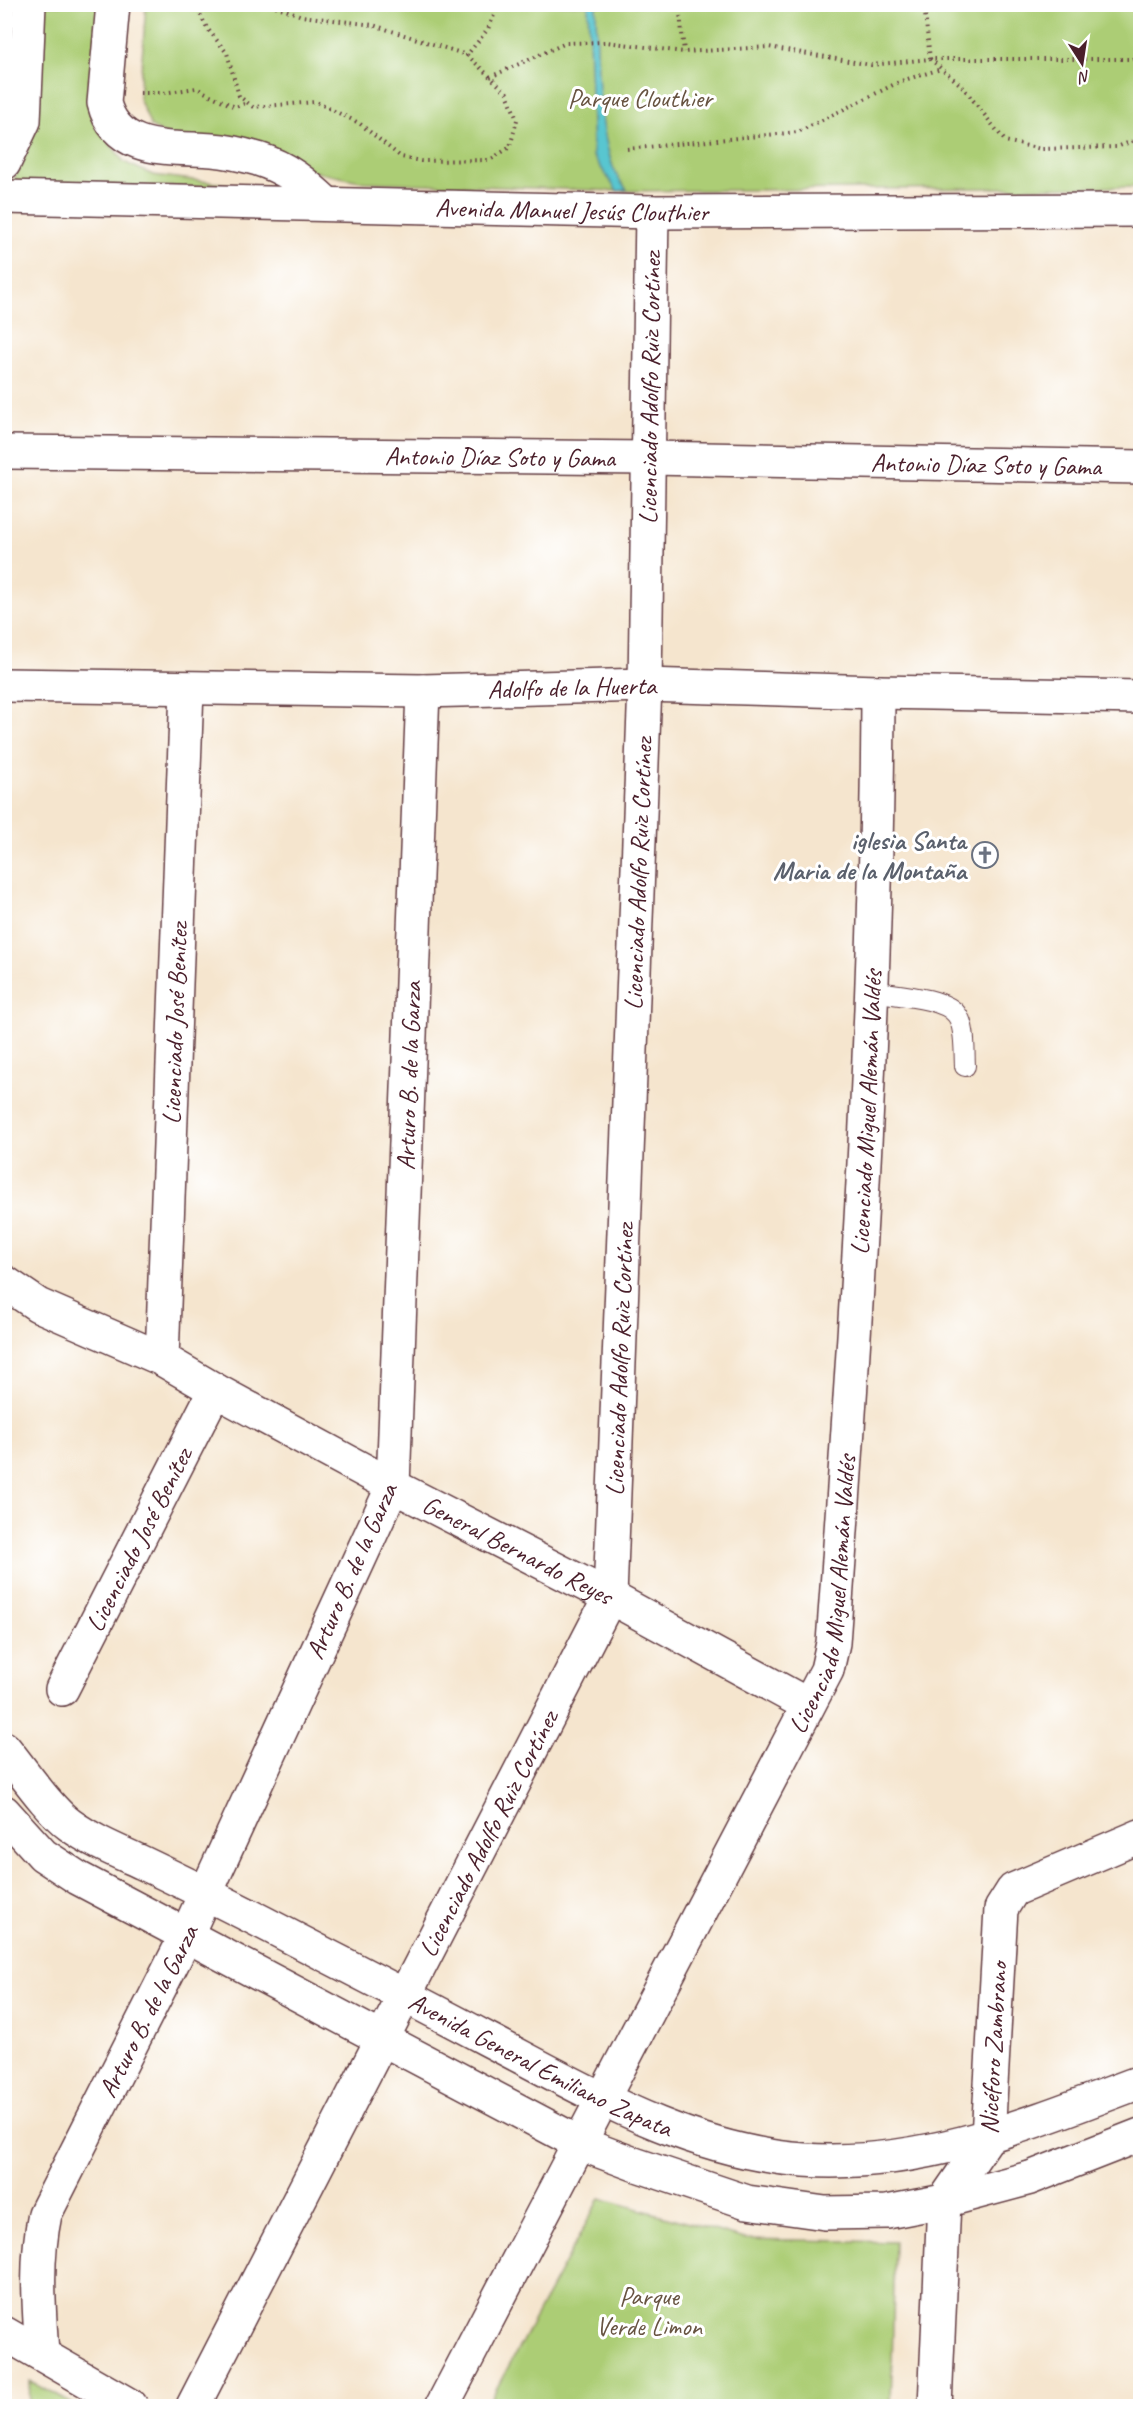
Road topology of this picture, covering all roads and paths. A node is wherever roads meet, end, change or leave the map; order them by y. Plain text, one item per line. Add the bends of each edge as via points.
1 (29, 4) edge
2 (113, 4) edge
3 (195, 4) edge
4 (270, 4) edge
5 (499, 4) edge
6 (679, 4) edge
7 (924, 4) edge
8 (684, 52) junction
9 (467, 55) junction
10 (930, 59) junction
11 (1140, 59) edge
12 (942, 69) junction
13 (490, 77) junction
14 (106, 84) junction
15 (248, 103) junction
16 (1140, 138) edge
17 (627, 149) dead end
18 (4, 163) edge
19 (4, 197) edge
20 (327, 204) junction
21 (1140, 210) edge
22 (652, 212) junction
23 (4, 452) edge
24 (649, 458) junction
25 (1140, 467) edge
26 (4, 685) edge
27 (645, 685) junction
28 (187, 689) junction
29 (423, 692) junction
30 (878, 692) junction
31 (1140, 697) edge
32 (872, 992) junction
33 (966, 1066) dead end
34 (4, 1282) edge
35 (162, 1359) junction
36 (215, 1390) junction
37 (393, 1486) junction
38 (610, 1597) junction
39 (62, 1689) dead end
40 (808, 1705) junction
41 (4, 1748) edge
42 (4, 1812) edge
43 (1140, 1836) edge
44 (204, 1892) junction
45 (186, 1936) junction
46 (405, 1995) junction
47 (383, 2039) junction
48 (1140, 2082) edge
49 (603, 2099) junction
50 (1140, 2136) edge
51 (988, 2137) junction
52 (581, 2144) junction
53 (944, 2201) junction
54 (4, 2333) edge
55 (42, 2354) junction
56 (131, 2406) edge
57 (193, 2406) edge
58 (442, 2406) edge
59 (935, 2406) edge

1 - 18 street via 24,121
2 - 14 street
3 - 15 path via 207,28 227,53 239,96
4 - 9 path via 302,16 373,25
5 - 9 path via 488,29
6 - 8 path
7 - 10 path
8 - 10 path via 769,47 871,65
8 - 13 path via 607,42 566,43
9 - 13 path
10 - 11 path
10 - 12 path
12 - 16 path via 962,86 1005,141 1041,149 1117,147
12 - 17 path via 901,81 798,132
13 - 15 path via 507,93 517,120 510,147 490,160 421,161 401,157 359,123 316,102 253,107
14 - 15 path via 123,93 196,88 235,106
14 - 20 street via 104,103 108,119 139,143 215,150 259,159 298,176
19 - 20 street, Avenida Manuel Jesús Clouthier
20 - 22 street, Avenida Manuel Jesús Clouthier
21 - 22 street, Avenida Manuel Jesús Clouthier
22 - 24 street, Licenciado Adolfo Ruiz Cortínez
23 - 24 street, Antonio Díaz Soto y Gama
24 - 25 street, Antonio Díaz Soto y Gama
24 - 27 street, Licenciado Adolfo Ruiz Cortínez
26 - 28 street, Adolfo de la Huerta
27 - 29 street, Adolfo de la Huerta
27 - 30 street, Adolfo de la Huerta
27 - 38 street, Licenciado Adolfo Ruiz Cortínez
28 - 29 street, Adolfo de la Huerta
28 - 35 street, Licenciado José Benítez
29 - 37 street, Arturo B. de la Garza
30 - 31 street, Adolfo de la Huerta
30 - 32 street, Licenciado Miguel Alemán Valdés
32 - 33 lane via 934,1001 949,1007 961,1024
32 - 40 street, Licenciado Miguel Alemán Valdés via 858,1306 833,1643 827,1670
34 - 35 street, General Bernardo Reyes via 38,1305
35 - 36 street, General Bernardo Reyes
36 - 37 street, General Bernardo Reyes
36 - 39 street, Licenciado José Benítez
37 - 38 street, General Bernardo Reyes
37 - 44 street, Arturo B. de la Garza
38 - 40 street, General Bernardo Reyes
38 - 46 street, Licenciado Adolfo Ruiz Cortínez
40 - 49 street, Licenciado Miguel Alemán Valdés
41 - 44 street, Avenida General Emiliano Zapata via 70,1825
42 - 45 street, Avenida General Emiliano Zapata via 56,1865
43 - 51 street, Nicéforo Zambrano via 1013,1890 1006,1898 999,1926
44 - 45 street, Arturo B. de la Garza
44 - 46 street, Avenida General Emiliano Zapata
45 - 47 street, Avenida General Emiliano Zapata
45 - 55 street, Arturo B. de la Garza via 45,2214 38,2243
46 - 47 street, Licenciado Adolfo Ruiz Cortínez
46 - 49 street, Avenida General Emiliano Zapata
47 - 52 street, Avenida General Emiliano Zapata
47 - 57 street, Licenciado Adolfo Ruiz Cortínez
48 - 51 street, Avenida General Emiliano Zapata
49 - 51 street, Avenida General Emiliano Zapata via 691,2137 741,2151 804,2160 876,2160
49 - 52 street, Licenciado Miguel Alemán Valdés
50 - 53 street, Avenida General Emiliano Zapata via 1030,2178
51 - 53 street, Nicéforo Zambrano
52 - 53 street, Avenida General Emiliano Zapata via 747,2202 825,2213 887,2212
52 - 58 street, Licenciado Miguel Alemán Valdés
53 - 59 street
54 - 55 street
55 - 56 street

